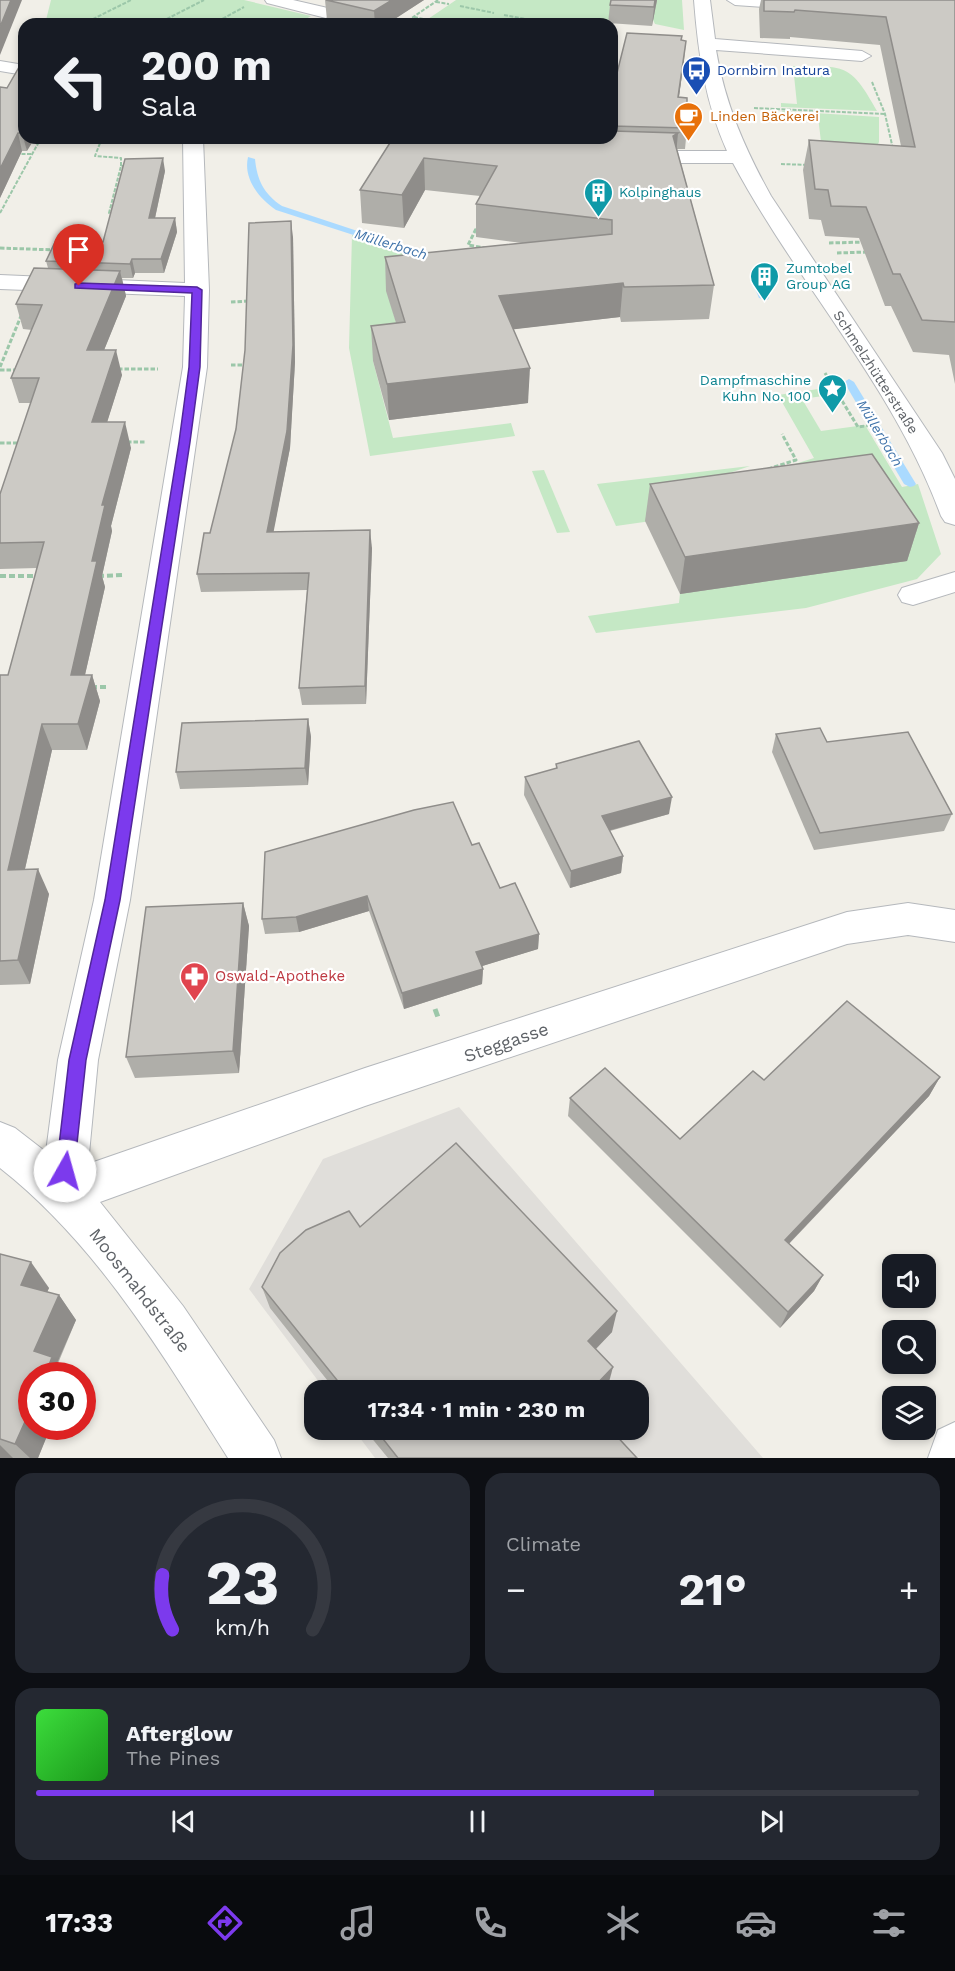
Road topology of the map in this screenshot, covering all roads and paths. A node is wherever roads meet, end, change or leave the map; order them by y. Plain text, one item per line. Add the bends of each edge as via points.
1 (131, 0) edge
2 (204, 0) edge
3 (273, 0) edge
4 (702, 0) edge
5 (735, 0) edge
6 (437, 1) edge
7 (449, 4) dead end
8 (248, 5) dead end
9 (460, 6) dead end
10 (816, 6) edge
11 (494, 13) dead end
12 (504, 15) dead end
13 (414, 17) joint
14 (95, 18) edge
15 (169, 18) edge
16 (224, 18) edge
17 (318, 18) edge
18 (419, 18) edge
19 (520, 18) edge
20 (705, 44) junction
21 (862, 56) joint
22 (12, 68) edge
23 (0, 83) edge
24 (745, 108) dead end
25 (885, 114) junction
26 (37, 144) edge
27 (100, 144) edge
28 (192, 151) edge
29 (11, 154) edge
30 (32, 154) junction
31 (613, 156) edge
32 (740, 158) junction
33 (895, 158) edge
34 (771, 163) dead end
35 (121, 166) junction
36 (817, 166) edge
37 (0, 213) edge
38 (120, 213) edge
39 (477, 227) edge
40 (867, 242) edge
41 (820, 243) dead end
42 (0, 248) edge
43 (491, 249) edge
44 (57, 250) edge
45 (873, 252) edge
46 (827, 253) dead end
47 (33, 279) junction
48 (0, 282) edge
49 (197, 290) junction
50 (0, 368) edge
51 (116, 369) edge
52 (163, 369) dead end
53 (23, 370) edge
54 (825, 373) dead end
55 (861, 426) dead end
56 (782, 434) dead end
57 (0, 442) edge
58 (23, 442) edge
59 (115, 442) edge
60 (150, 442) dead end
61 (764, 470) edge
62 (955, 516) edge
63 (134, 575) dead end
64 (0, 576) edge
65 (45, 576) edge
66 (90, 576) edge
67 (955, 582) edge
68 (913, 595) dead end
69 (80, 687) edge
70 (114, 687) dead end
71 (955, 926) edge
72 (0, 1142) edge
73 (63, 1194) junction
74 (955, 1447) edge
75 (256, 1458) edge
76 (953, 1458) edge

1 - 14 path
2 - 15 path
3 - 17 street via 333,9
4 - 20 street, Schmelzhütterstraße
5 - 10 street
6 - 7 path
6 - 13 path
8 - 16 path
9 - 11 path
12 - 19 path
13 - 18 path
20 - 21 street
20 - 32 street, Schmelzhütterstraße via 720,106
21 - 25 path
22 - 23 street
24 - 25 path
25 - 33 path
26 - 30 path
27 - 35 path via 95,156 121,158
28 - 35 path
28 - 49 street
29 - 30 path
30 - 37 path
31 - 32 street
32 - 62 street, Schmelzhütterstraße via 930,455
34 - 36 path
35 - 38 path via 109,213
39 - 43 path via 468,245
40 - 41 path
42 - 44 path
45 - 46 path
47 - 48 street
47 - 49 street
47 - 50 path
49 - 73 street via 195,367 184,442 112,900 78,1060
50 - 53 path
51 - 52 path
54 - 55 path via 858,427
56 - 61 path via 796,460
57 - 58 path
59 - 60 path
63 - 66 path
64 - 65 path
67 - 68 street
69 - 70 path
71 - 73 street, Steggasse via 908,919 847,928 365,1087
72 - 73 street, Moosmahdstraße
73 - 75 street, Moosmahdstraße via 127,1269 190,1355
74 - 76 street

